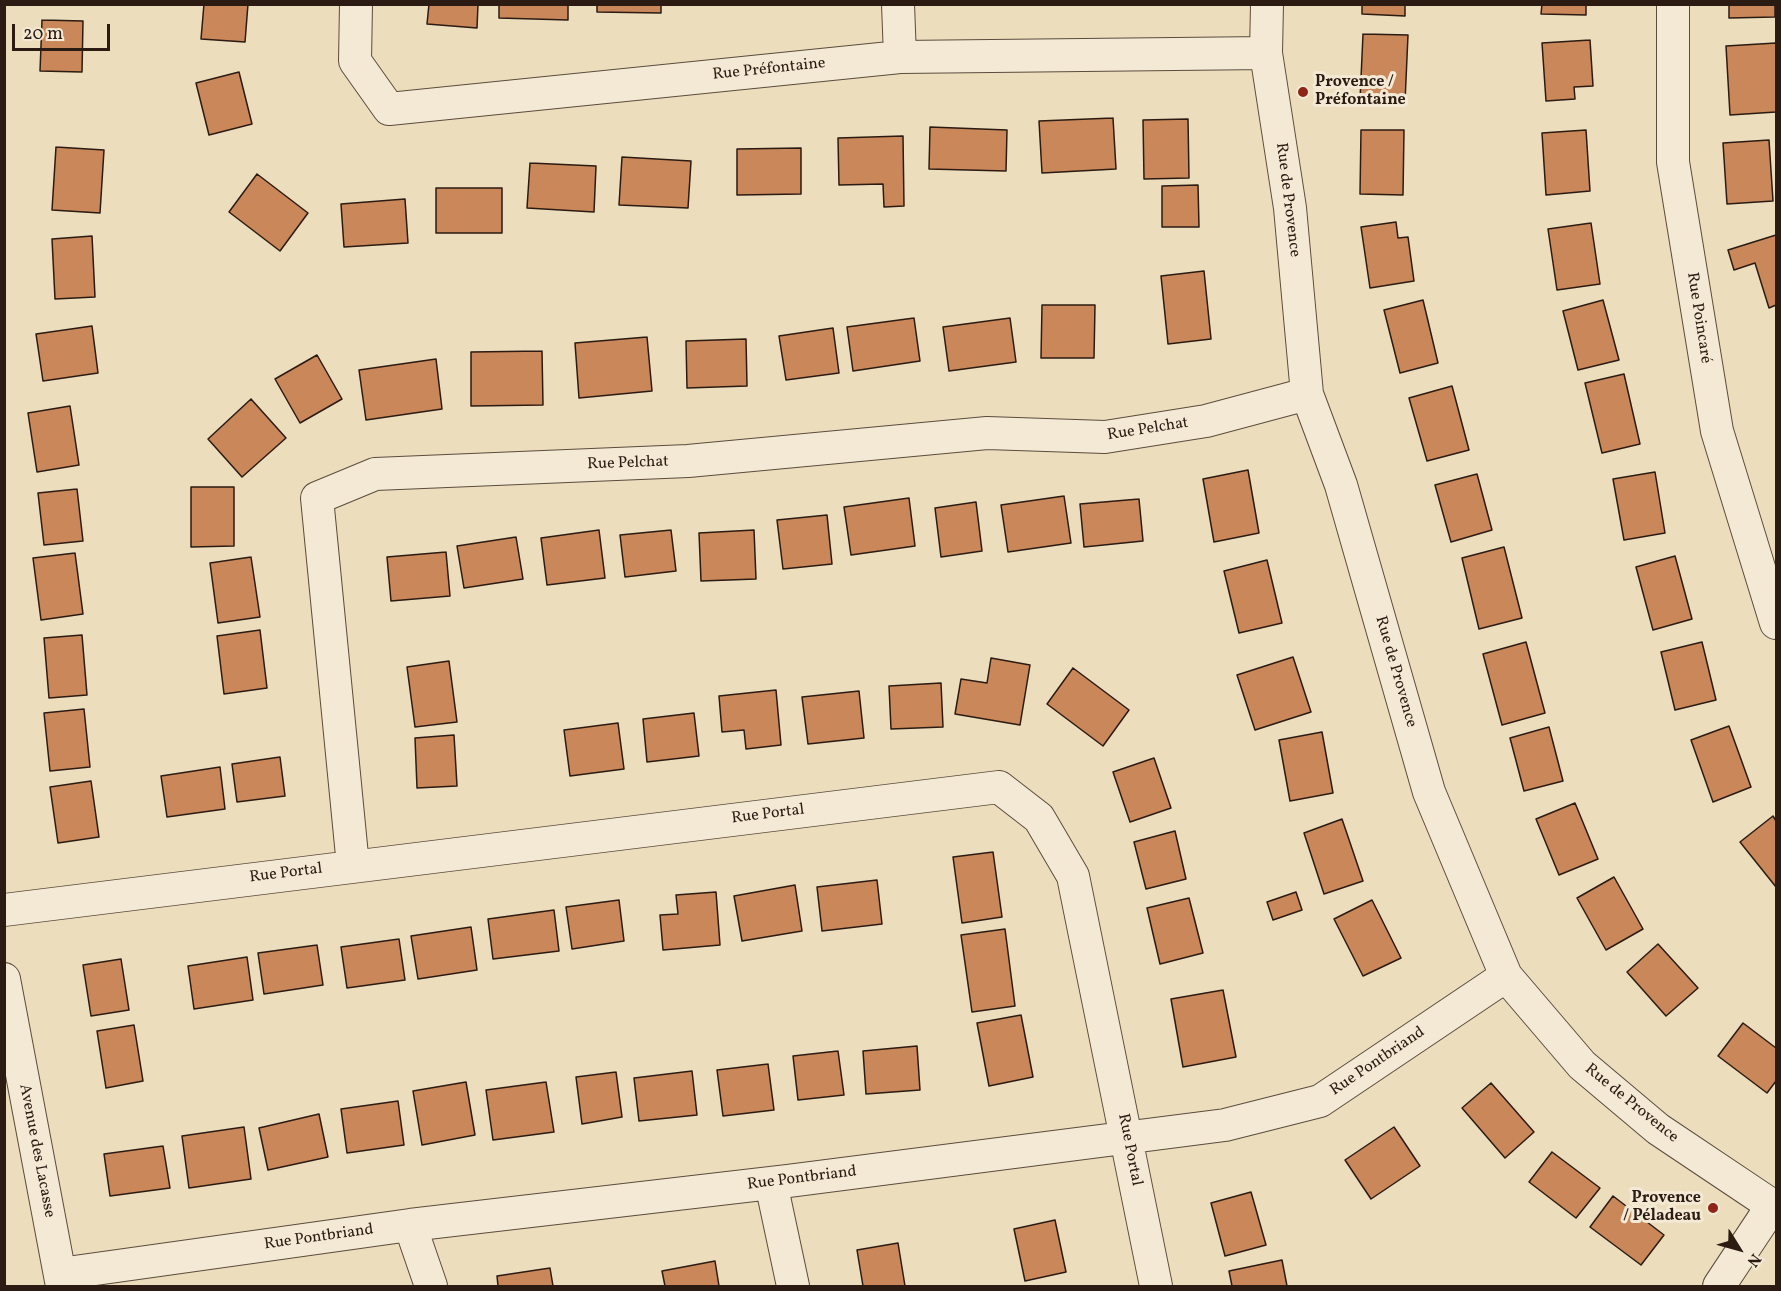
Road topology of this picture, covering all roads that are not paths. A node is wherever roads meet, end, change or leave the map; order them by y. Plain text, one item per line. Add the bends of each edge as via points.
1 (356, 4) edge
2 (898, 4) edge
3 (1267, 4) edge
4 (1673, 4) edge
5 (1266, 53) junction
6 (900, 57) junction
7 (1307, 394) junction
8 (1776, 623) edge
9 (353, 866) junction
10 (4, 910) edge
11 (1506, 976) junction
12 (6, 998) edge
13 (1126, 1138) junction
14 (771, 1183) junction
15 (1774, 1207) edge
16 (411, 1226) junction
17 (61, 1280) edge
18 (431, 1287) edge
19 (793, 1287) edge
20 (1156, 1287) edge
21 (1719, 1287) edge

1 - 6 street, Rue Préfontaine via 355,61 388,109
2 - 6 street
3 - 5 street, Rue de Provence
4 - 8 street, Rue Poincaré via 1673,162 1717,431
5 - 6 street, Rue Préfontaine
5 - 7 street, Rue de Provence via 1290,208
7 - 9 street, Rue Pelchat via 1206,420 1105,437 987,433 688,461 375,474 317,498
7 - 11 street, Rue de Provence via 1341,485 1429,792
9 - 10 street, Rue Portal
9 - 13 street, Rue Portal via 999,787 1039,818 1073,876
11 - 13 street, Rue Pontbriand via 1320,1101 1225,1125
11 - 15 street, Rue de Provence via 1582,1065 1658,1129
12 - 17 street, Avenue des Lacasse
13 - 14 street, Rue Pontbriand
13 - 20 street, Rue Portal
14 - 16 street, Rue Pontbriand
14 - 19 street
15 - 21 street
16 - 17 street, Rue Pontbriand
16 - 18 street

